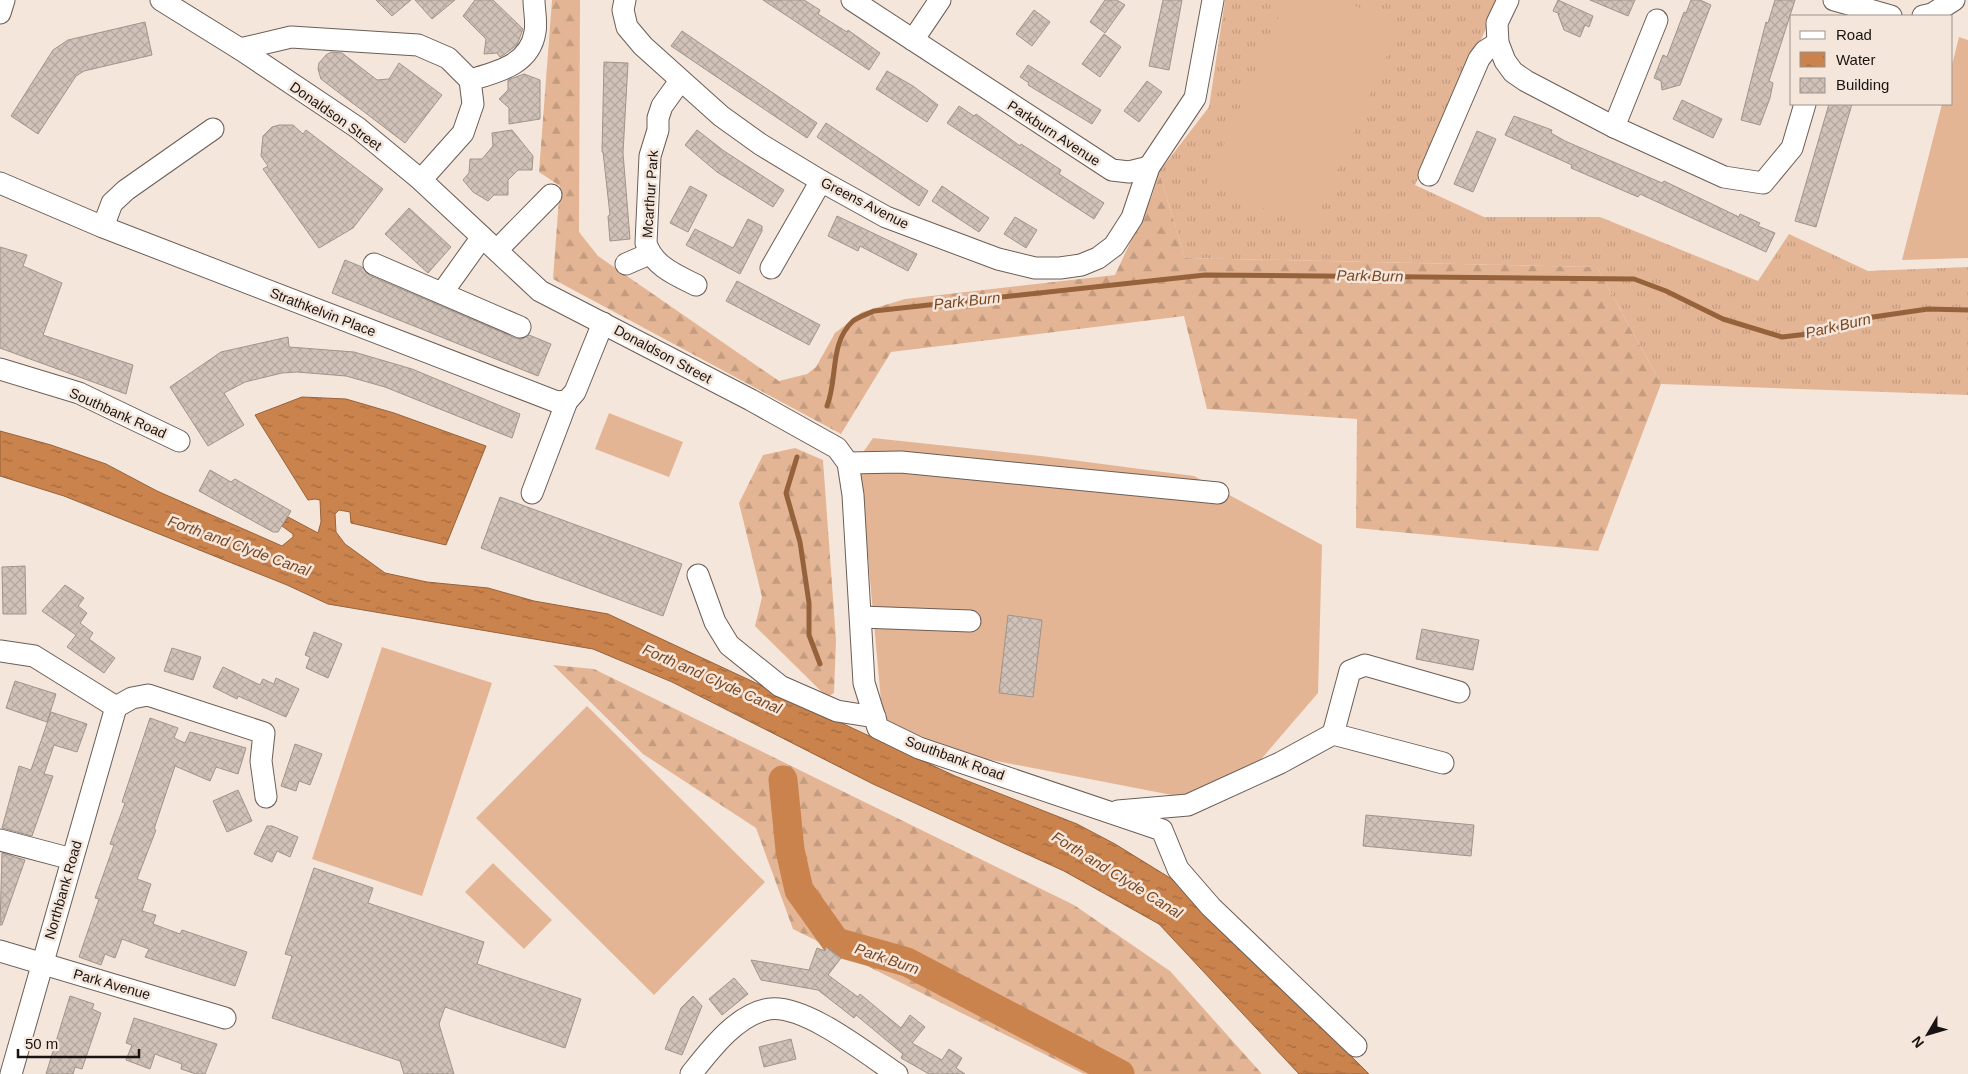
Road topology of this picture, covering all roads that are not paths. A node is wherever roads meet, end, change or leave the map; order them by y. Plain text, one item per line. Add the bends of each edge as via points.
1 (4, 0) edge
2 (534, 0) edge
3 (625, 0) edge
4 (852, 0) edge
5 (940, 0) edge
6 (1213, 0) edge
7 (1508, 0) edge
8 (1834, 0) edge
9 (1954, 0) edge
10 (167, 1) edge
11 (0, 13) edge
12 (1830, 15) edge
13 (1887, 15) edge
14 (1928, 15) edge
15 (1657, 20) dead end
16 (913, 40) junction
17 (1498, 43) junction
18 (240, 49) junction
19 (470, 80) junction
20 (680, 81) junction
21 (1805, 105) edge
22 (1614, 127) junction
23 (213, 129) dead end
24 (1149, 166) junction
25 (1429, 175) dead end
26 (422, 180) junction
27 (821, 181) junction
28 (0, 183) edge
29 (551, 195) dead end
30 (103, 227) junction
31 (490, 243) junction
32 (649, 254) junction
33 (374, 264) dead end
34 (626, 264) dead end
35 (771, 268) dead end
36 (696, 285) dead end
37 (442, 293) junction
38 (603, 323) junction
39 (520, 327) dead end
40 (0, 369) edge
41 (566, 401) junction
42 (179, 440) dead end
43 (842, 456) junction
44 (532, 493) dead end
45 (1218, 493) dead end
46 (698, 575) dead end
47 (861, 617) junction
48 (970, 621) dead end
49 (0, 651) edge
50 (1459, 692) dead end
51 (116, 707) junction
52 (875, 717) junction
53 (1334, 734) junction
54 (1443, 763) dead end
55 (266, 797) dead end
56 (1108, 812) junction
57 (0, 840) edge
58 (72, 859) junction
59 (0, 951) edge
60 (41, 964) junction
61 (224, 1018) dead end
62 (1356, 1046) dead end
63 (11, 1074) edge
64 (691, 1074) edge
65 (897, 1074) edge

1 - 11 street
2 - 19 street via 535,31 529,51 510,68
3 - 20 street, Greens Avenue via 623,10 627,27
4 - 16 street, Parkburn Avenue
5 - 16 street
6 - 24 street via 1195,98
7 - 17 street via 1498,24
8 - 12 street
8 - 13 street
9 - 14 street
10 - 18 street, Donaldson Street
15 - 22 street
16 - 24 street, Parkburn Avenue via 1112,170 1129,172
17 - 22 street via 1512,72
17 - 25 street via 1479,58
18 - 19 street via 291,37 418,45 448,58
18 - 26 street, Donaldson Street via 358,128
19 - 26 street via 473,104 463,133
20 - 27 street, Greens Avenue via 760,144
20 - 32 street, Mcarthur Park via 662,106 650,156 646,243
21 - 22 street via 1792,148 1763,183 1724,178
23 - 30 street via 126,190 112,203
24 - 27 street, Greens Avenue via 1132,218 1114,246 1081,265 1060,268 1035,268 998,259 886,217
26 - 31 street, Donaldson Street
27 - 35 street
28 - 30 street, Strathkelvin Place
29 - 31 street
30 - 41 street, Strathkelvin Place via 557,402
31 - 37 street
31 - 38 street, Donaldson Street via 540,292
32 - 34 street, Mcarthur Park
32 - 36 street, Mcarthur Park via 667,271
33 - 37 street
37 - 39 street
38 - 41 street via 575,392
38 - 43 street, Donaldson Street via 751,400
40 - 42 street, Southbank Road via 79,393
41 - 44 street
43 - 45 street
43 - 47 street, Southbank Road via 853,495
46 - 52 street via 715,622 736,651 780,686 837,711
47 - 48 street
47 - 52 street, Southbank Road via 864,683
49 - 51 street via 34,656
50 - 53 street via 1365,665 1357,667 1350,671
51 - 55 street via 132,698 148,695 264,733 262,761
51 - 58 street, Northbank Road
52 - 56 street, Southbank Road via 878,728 920,748
53 - 54 street
53 - 56 street via 1188,805
56 - 62 street, Southbank Road via 1162,830 1178,869 1211,907
57 - 58 street
58 - 60 street, Northbank Road
59 - 60 street, Park Avenue
60 - 61 street, Park Avenue
60 - 63 street, Northbank Road
64 - 65 street via 714,1044 740,1022 768,1009 787,1009 812,1019

